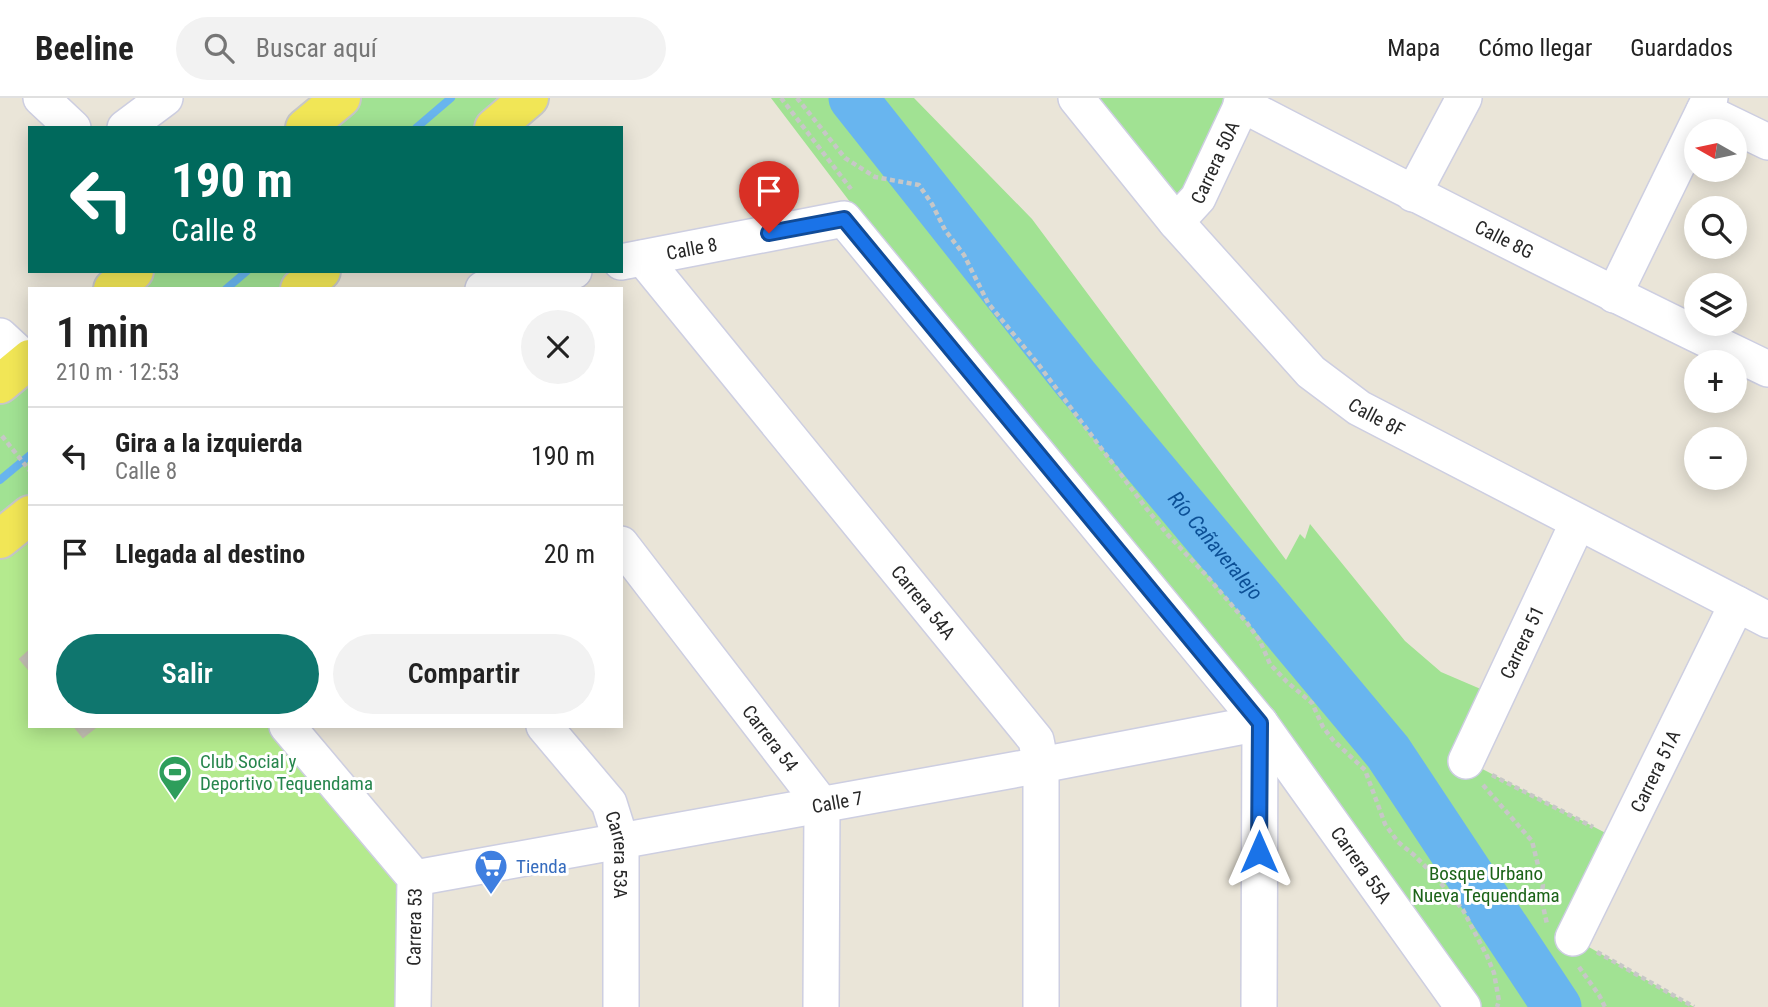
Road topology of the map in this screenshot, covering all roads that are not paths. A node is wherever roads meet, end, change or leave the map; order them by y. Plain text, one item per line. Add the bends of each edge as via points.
1 (41, 98) edge
2 (165, 98) edge
3 (341, 98) edge
4 (529, 98) edge
5 (1076, 98) edge
6 (1464, 98) edge
7 (1243, 101) edge
8 (1707, 105) edge
9 (71, 126) edge
10 (128, 126) edge
11 (307, 126) edge
12 (496, 126) edge
13 (1768, 142) edge
14 (1413, 194) junction
15 (844, 219) joint
16 (1177, 222) junction
17 (632, 260) edge
18 (132, 273) edge
19 (319, 273) edge
20 (563, 273) edge
21 (115, 287) edge
22 (302, 287) edge
23 (494, 287) edge
24 (1614, 295) junction
25 (1768, 369) edge
26 (28, 517) edge
27 (1578, 522) junction
28 (0, 539) edge
29 (623, 547) edge
30 (1737, 604) junction
31 (1768, 621) edge
32 (1260, 723) junction
33 (289, 728) edge
34 (546, 728) edge
35 (1466, 761) road end
36 (1041, 765) junction
37 (822, 805) junction
38 (621, 841) junction
39 (415, 878) junction
40 (1566, 943) road end
41 (413, 1007) edge
42 (621, 1007) edge
43 (821, 1007) edge
44 (1041, 1007) edge
45 (1259, 1007) edge
46 (1463, 1007) edge

1 - 9 street
2 - 10 street
3 - 11 main road
4 - 12 main road
5 - 16 street, Calle 8F
6 - 14 street
7 - 14 street, Calle 8G
7 - 16 street, Carrera 50A via 1198,198
8 - 13 street
8 - 24 street
14 - 24 street, Calle 8G
15 - 17 street, Calle 8
15 - 32 street, Carrera 55A
16 - 27 street, Calle 8F via 1311,372 1349,401
17 - 36 street, Carrera 54A via 1036,740
18 - 21 main road
19 - 22 main road
20 - 23 street
24 - 25 street, Calle 8G
26 - 28 main road
27 - 30 street, Calle 8F
27 - 35 street, Carrera 51
29 - 37 street, Carrera 54
30 - 31 street, Calle 8F
30 - 40 street, Carrera 51A
32 - 36 street, Calle 7
32 - 45 street
32 - 46 street, Carrera 55A
33 - 39 street, Carrera 53
34 - 38 street, Carrera 53A via 609,803
36 - 37 street, Calle 7
36 - 44 street, Carrera 54A
37 - 38 street, Calle 7
37 - 43 street
38 - 39 street, Calle 7
38 - 42 street, Carrera 53A
39 - 41 street, Carrera 53

